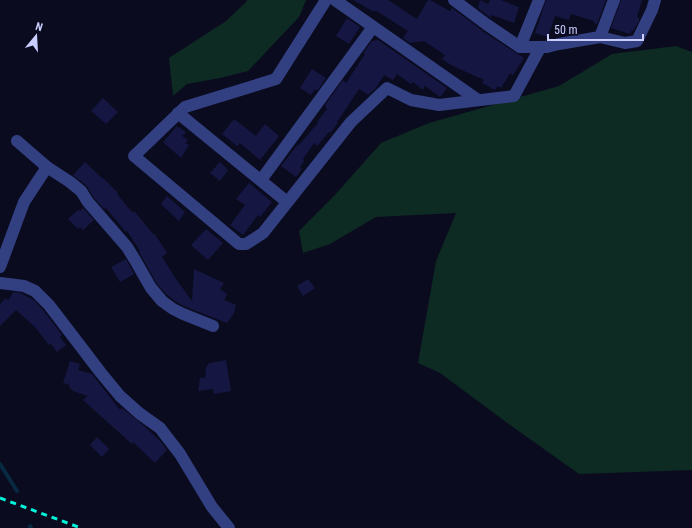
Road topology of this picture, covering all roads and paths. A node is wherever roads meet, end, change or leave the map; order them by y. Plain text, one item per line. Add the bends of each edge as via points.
1 (326, 0) edge
2 (335, 0) edge
3 (454, 0) edge
4 (539, 0) edge
5 (614, 0) edge
6 (656, 0) edge
7 (373, 27) junction
8 (600, 37) junction
9 (520, 47) junction
10 (540, 48) junction
11 (478, 100) junction
12 (178, 113) junction
13 (17, 141) dead end
14 (47, 167) junction
15 (261, 180) junction
16 (287, 202) junction
17 (0, 267) edge
18 (0, 283) edge
19 (213, 326) dead end
20 (229, 528) edge

1 - 12 street via 276,79 185,107
2 - 7 street
3 - 9 street
4 - 9 street
5 - 8 street
6 - 8 street via 637,41 625,43
7 - 11 street
7 - 15 street
8 - 10 street
9 - 10 street
10 - 11 street via 514,96
11 - 16 street via 439,105 410,100 387,88 352,122
12 - 15 street
12 - 16 street via 134,156 239,244 246,244 262,233
13 - 14 street
14 - 17 street via 24,202
14 - 19 street via 80,191 127,247 151,288 162,301 183,314
15 - 16 street
18 - 20 street via 30,288 50,305 120,396 160,428 180,454 212,507

